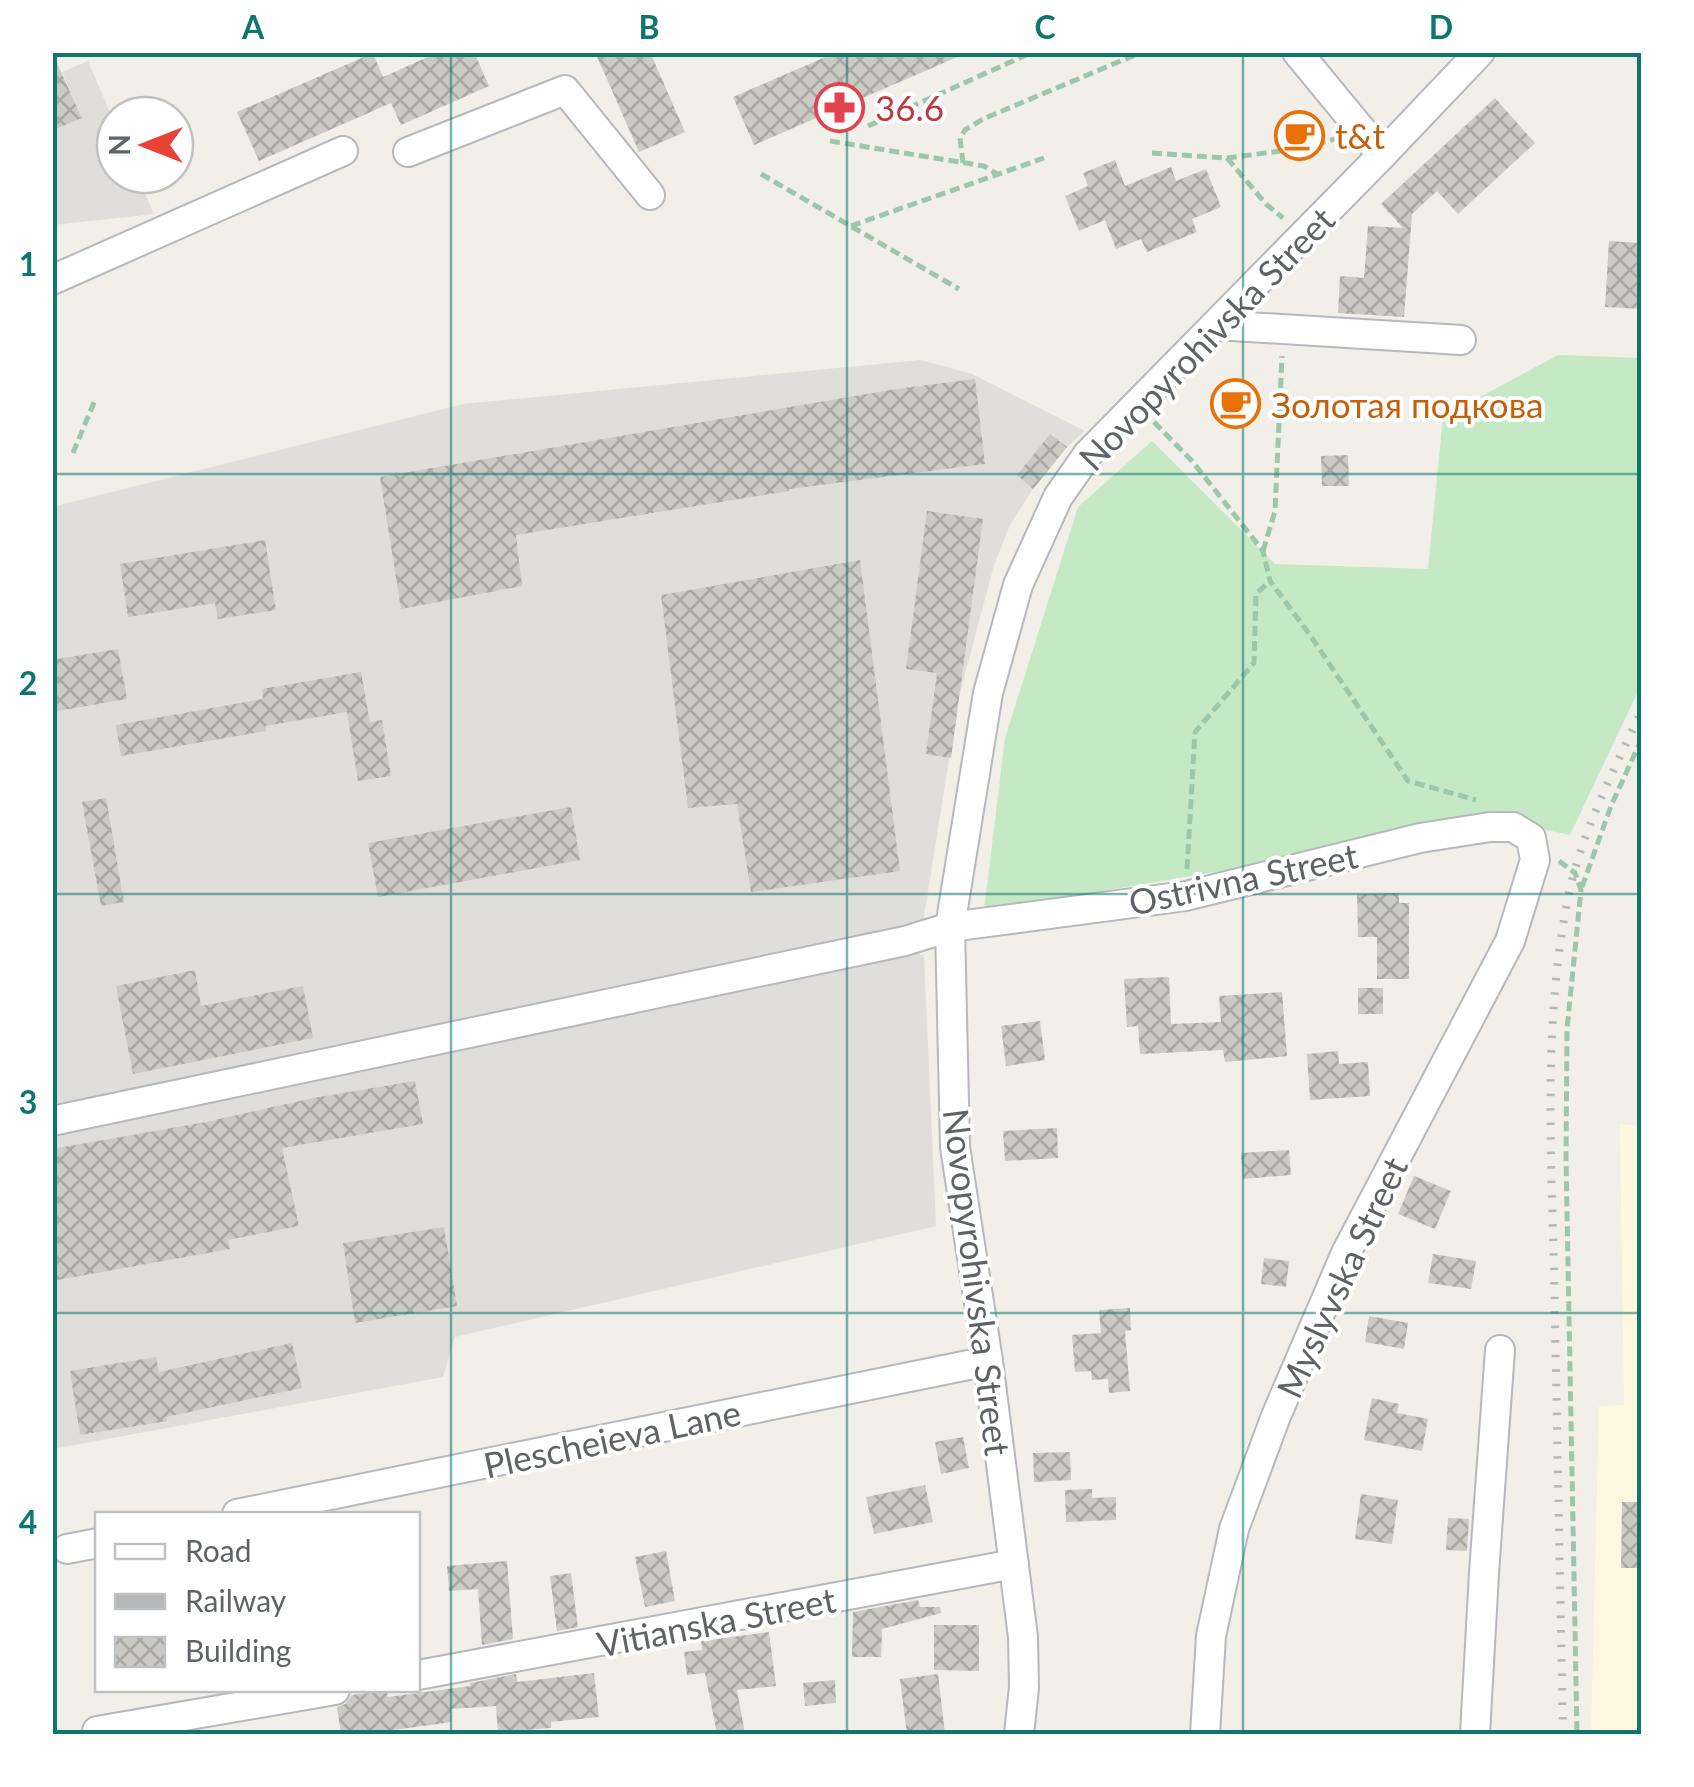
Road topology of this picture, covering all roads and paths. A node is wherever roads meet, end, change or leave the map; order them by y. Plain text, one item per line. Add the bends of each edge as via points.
1 (1033, 52) edge
2 (1142, 52) edge
3 (1298, 52) edge
4 (1480, 52) edge
5 (868, 126) dead end
6 (1362, 132) junction
7 (830, 140) dead end
8 (342, 151) dead end
9 (408, 152) dead end
10 (1152, 153) dead end
11 (1382, 156) junction
12 (1044, 158) dead end
13 (1227, 158) junction
14 (962, 163) junction
15 (761, 174) dead end
16 (998, 174) junction
17 (650, 195) dead end
18 (851, 226) junction
19 (1294, 228) dead end
20 (52, 280) edge
21 (959, 289) dead end
22 (1216, 325) junction
23 (1284, 328) junction
24 (1460, 340) dead end
25 (95, 400) dead end
26 (1138, 406) junction
27 (73, 453) dead end
28 (1263, 552) junction
29 (1270, 582) junction
30 (1642, 738) edge
31 (1484, 802) dead end
32 (1531, 838) junction
33 (1581, 890) junction
34 (1186, 896) junction
35 (950, 928) junction
36 (52, 1121) edge
37 (1500, 1350) dead end
38 (988, 1361) junction
39 (247, 1512) edge
40 (95, 1544) edge
41 (67, 1549) dead end
42 (1014, 1564) junction
43 (420, 1675) edge
44 (324, 1692) edge
45 (98, 1731) dead end
46 (1019, 1734) edge
47 (1204, 1734) edge
48 (1476, 1734) edge
49 (1577, 1734) edge

1 - 5 path
2 - 14 path via 982,119 960,138
3 - 6 street
4 - 11 street, Novopyrohivska Street
6 - 11 street
6 - 13 path
7 - 14 path
8 - 20 street
9 - 17 street via 565,90
10 - 13 path
11 - 22 street, Novopyrohivska Street
12 - 16 path
13 - 19 path
14 - 16 path
15 - 18 path
16 - 18 path
18 - 21 path
22 - 23 street
22 - 26 street, Novopyrohivska Street
23 - 24 street
23 - 28 path via 1275,510
25 - 27 path
26 - 28 path via 1192,460
26 - 35 street, Novopyrohivska Street via 1088,454 1058,498 1018,584 988,693
28 - 29 path
29 - 31 path via 1408,782
29 - 34 path via 1256,594 1254,663 1195,732
30 - 33 path
32 - 33 path via 1575,874
32 - 34 street, Ostrivna Street via 1502,825 1420,838
32 - 47 street, Myslyvska Street via 1534,860 1510,940 1346,1253 1234,1529 1211,1636
33 - 49 path via 1567,1028 1566,1159
34 - 35 street, Ostrivna Street
35 - 36 street, Ostrivna Street
35 - 38 street, Novopyrohivska Street via 955,1147
37 - 48 street
38 - 39 street, Plescheieva Lane
38 - 42 street, Novopyrohivska Street
40 - 41 street
42 - 43 street, Vitianska Street
42 - 46 street, Novopyrohivska Street via 1024,1687
44 - 45 street

